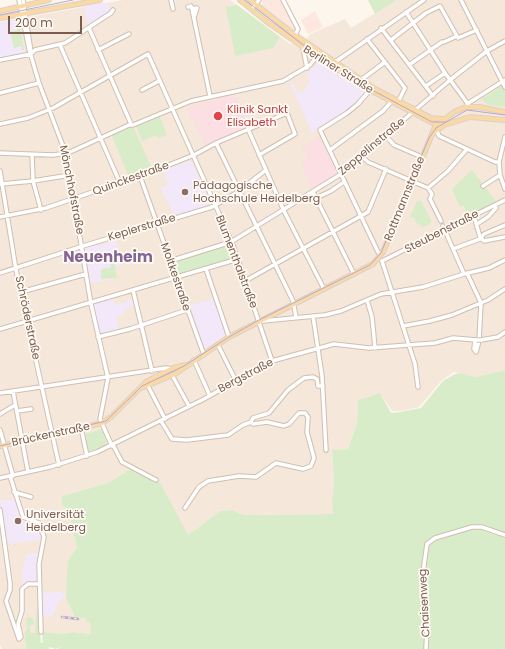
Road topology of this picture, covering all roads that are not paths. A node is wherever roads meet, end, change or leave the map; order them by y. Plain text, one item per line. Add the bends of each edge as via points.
1 (19, 0) edge
2 (23, 0) edge
3 (49, 0) edge
4 (100, 0) edge
5 (171, 0) edge
6 (240, 0) edge
7 (250, 0) edge
8 (259, 0) edge
9 (284, 0) edge
10 (424, 0) edge
11 (461, 0) edge
12 (256, 5) junction
13 (22, 6) junction
14 (188, 6) dead end
15 (173, 9) dead end
16 (252, 9) junction
17 (112, 10) dead end
18 (0, 11) edge
19 (406, 12) junction
20 (23, 13) junction
21 (0, 18) edge
22 (414, 23) junction
23 (89, 28) junction
24 (382, 28) junction
25 (477, 30) junction
26 (129, 34) dead end
27 (295, 35) junction
28 (457, 36) junction
29 (367, 39) junction
30 (390, 40) junction
31 (505, 41) edge
32 (60, 45) junction
33 (303, 48) junction
34 (431, 49) junction
35 (98, 50) junction
36 (317, 50) junction
37 (487, 51) junction
38 (31, 54) junction
39 (326, 56) junction
40 (317, 57) junction
41 (0, 60) edge
42 (335, 62) junction
43 (385, 62) junction
44 (409, 64) junction
45 (307, 68) junction
46 (445, 73) junction
47 (110, 76) junction
48 (361, 80) junction
49 (450, 80) junction
50 (504, 80) edge
51 (159, 81) junction
52 (39, 83) junction
53 (426, 86) junction
54 (505, 87) edge
55 (142, 90) dead end
56 (370, 90) junction
57 (0, 93) edge
58 (80, 93) junction
59 (210, 96) junction
60 (433, 96) junction
61 (391, 102) junction
62 (398, 102) junction
63 (467, 105) junction
64 (171, 109) junction
65 (50, 110) junction
66 (414, 112) junction
67 (505, 112) edge
68 (447, 117) junction
69 (505, 120) edge
70 (0, 124) edge
71 (131, 124) junction
72 (436, 128) junction
73 (248, 130) junction
74 (386, 136) junction
75 (505, 137) edge
76 (100, 138) junction
77 (216, 143) junction
78 (467, 149) junction
79 (330, 150) junction
80 (0, 153) edge
81 (32, 154) junction
82 (66, 154) junction
83 (259, 155) junction
84 (192, 156) junction
85 (361, 156) junction
86 (422, 157) junction
87 (499, 164) junction
88 (505, 166) edge
89 (386, 169) junction
90 (266, 170) junction
91 (0, 171) edge
92 (341, 174) junction
93 (70, 175) junction
94 (500, 175) junction
95 (140, 176) junction
96 (412, 180) junction
97 (33, 181) junction
98 (344, 182) junction
99 (120, 183) junction
100 (1, 184) edge
101 (483, 186) dead end
102 (505, 187) edge
103 (428, 188) junction
104 (238, 192) junction
105 (313, 192) junction
106 (316, 198) junction
107 (73, 199) junction
108 (505, 200) edge
109 (495, 205) junction
110 (214, 206) junction
111 (41, 210) junction
112 (284, 211) junction
113 (7, 216) junction
114 (360, 216) junction
115 (474, 216) junction
116 (0, 218) edge
117 (156, 224) junction
118 (477, 224) junction
119 (505, 224) edge
120 (257, 228) junction
121 (445, 230) junction
122 (333, 232) junction
123 (480, 237) junction
124 (505, 237) edge
125 (232, 242) junction
126 (80, 247) junction
127 (303, 248) junction
128 (453, 249) junction
129 (378, 252) dead end
130 (238, 259) junction
131 (379, 260) junction
132 (505, 260) edge
133 (170, 261) junction
134 (275, 265) junction
135 (15, 268) junction
136 (206, 269) junction
137 (0, 273) edge
138 (465, 273) junction
139 (86, 274) junction
140 (354, 274) junction
141 (175, 277) junction
142 (245, 281) junction
143 (324, 289) junction
144 (505, 289) edge
145 (133, 290) junction
146 (21, 292) junction
147 (392, 292) junction
148 (367, 300) junction
149 (90, 302) junction
150 (481, 303) junction
151 (294, 304) junction
152 (187, 310) junction
153 (313, 316) junction
154 (296, 317) junction
155 (27, 321) junction
156 (260, 321) junction
157 (141, 325) junction
158 (402, 326) junction
159 (0, 329) edge
160 (505, 332) edge
161 (98, 337) junction
162 (229, 337) junction
163 (478, 340) junction
164 (218, 345) junction
165 (408, 345) junction
166 (317, 348) junction
167 (375, 348) junction
168 (204, 355) junction
169 (194, 360) junction
170 (272, 361) junction
171 (186, 365) junction
172 (171, 369) junction
173 (152, 371) junction
174 (172, 375) junction
175 (108, 378) junction
176 (236, 381) junction
177 (148, 386) junction
178 (323, 386) junction
179 (418, 386) dead end
180 (42, 387) junction
181 (141, 388) junction
182 (13, 391) junction
183 (0, 393) edge
184 (210, 396) junction
185 (15, 405) junction
186 (189, 406) junction
187 (31, 408) dead end
188 (17, 411) junction
189 (0, 414) edge
190 (163, 420) junction
191 (251, 422) junction
192 (102, 423) junction
193 (81, 428) junction
194 (0, 430) edge
195 (53, 434) junction
196 (22, 441) junction
197 (5, 445) junction
198 (113, 445) junction
199 (0, 446) edge
200 (326, 450) dead end
201 (87, 456) junction
202 (59, 465) junction
203 (28, 472) junction
204 (13, 476) junction
205 (0, 478) edge
206 (156, 480) dead end
207 (15, 493) junction
208 (31, 497) dead end
209 (185, 508) dead end
210 (0, 510) edge
211 (505, 535) edge
212 (39, 584) junction
213 (41, 632) dead end
214 (426, 649) edge

1 - 13 street
2 - 13 street
3 - 13 main road
4 - 20 main road
5 - 15 street
6 - 16 main road, Berliner Straße
7 - 12 main road, Berliner Straße
8 - 12 street
9 - 27 street via 298,30
10 - 19 street
11 - 25 street
12 - 16 street
12 - 27 main road, Berliner Straße
13 - 18 main road
13 - 20 street, Mönchhofstraße
14 - 59 street via 192,9 197,8 194,17
16 - 33 main road, Berliner Straße
17 - 23 street
19 - 22 street
19 - 24 street
20 - 21 main road
20 - 38 street, Mönchhofstraße via 32,48
22 - 28 street via 440,6
22 - 30 street
22 - 34 street
23 - 32 street
23 - 35 street
24 - 29 street
24 - 30 street
25 - 28 street via 460,38
25 - 37 street
26 - 35 street
27 - 36 main road, Berliner Straße
28 - 34 street
29 - 42 street
29 - 43 street
30 - 44 street
31 - 37 street, Zeppelinstraße
32 - 38 street via 35,50
32 - 58 street
33 - 40 main road, Berliner Straße
33 - 45 street
34 - 44 street
34 - 46 street
35 - 47 street
36 - 39 main road, Berliner Straße
36 - 40 street
37 - 49 street, Zeppelinstraße
37 - 50 street
38 - 41 street
38 - 52 street, Mönchhofstraße
39 - 40 street
39 - 42 main road, Berliner Straße
40 - 45 street
40 - 56 main road, Berliner Straße
42 - 48 main road, Berliner Straße
43 - 48 street
43 - 62 street via 405,88
44 - 53 street
45 - 59 street via 283,81
46 - 49 street
46 - 53 street
47 - 51 street, Blumenthalstraße via 148,54
47 - 58 street
47 - 71 street
48 - 62 main road, Berliner Straße
49 - 60 street, Zeppelinstraße
49 - 63 street
50 - 54 street
50 - 63 street
51 - 55 street
51 - 64 street, Blumenthalstraße
52 - 57 street
52 - 65 street, Mönchhofstraße
53 - 60 street
56 - 61 main road, Berliner Straße
56 - 79 street via 347,113 320,130
58 - 65 street
58 - 76 street
59 - 64 street
60 - 66 street, Zeppelinstraße
61 - 66 main road, Berliner Straße
61 - 79 street via 383,111
62 - 66 main road, Berliner Straße
63 - 67 main road
63 - 68 main road, Rottmannstraße
64 - 71 street
64 - 84 street, Blumenthalstraße
65 - 70 street
65 - 82 street, Mönchhofstraße
66 - 68 main road, Berliner Straße via 435,119
66 - 72 main road, Berliner Straße
66 - 74 street, Zeppelinstraße
68 - 72 main road, Rottmannstraße
69 - 72 main road, Berliner Straße via 470,116
71 - 76 street
72 - 78 street via 439,136
72 - 86 main road, Rottmannstraße
73 - 77 street, Quinckestraße
73 - 83 street
73 - 83 street, Quinckestraße via 287,113 292,124 295,134
74 - 85 street, Zeppelinstraße
74 - 86 street via 394,145
75 - 87 street
76 - 82 street
76 - 99 street
77 - 84 street, Quinckestraße
77 - 104 street
78 - 87 street
78 - 103 street via 453,166
79 - 92 street
80 - 81 street
81 - 82 street
81 - 97 street
82 - 93 street, Mönchhofstraße
83 - 90 street
84 - 95 street, Quinckestraße
84 - 110 street, Blumenthalstraße
85 - 89 street via 368,162
85 - 92 street, Zeppelinstraße
86 - 96 main road, Rottmannstraße
87 - 88 street
87 - 94 street
89 - 96 street
89 - 114 street via 368,212
90 - 104 street, Keplerstraße
90 - 112 street
91 - 100 street, Schröderstraße
92 - 98 street
92 - 105 street, Zeppelinstraße
93 - 97 street
93 - 107 street, Mönchhofstraße
94 - 101 street
94 - 102 street
95 - 99 street, Quinckestraße
95 - 117 street, Moltkestraße
96 - 103 street
96 - 131 main road, Rottmannstraße
97 - 100 street
97 - 111 street
98 - 106 street, Zeppelinstraße
98 - 114 street
99 - 107 street, Quinckestraße
100 - 113 street, Schröderstraße
103 - 121 street via 432,194 430,199
104 - 110 street, Keplerstraße
104 - 120 street
105 - 106 street
105 - 112 street, Zeppelinstraße
106 - 122 street
107 - 111 street, Quinckestraße
107 - 126 street, Mönchhofstraße
108 - 109 street, Steubenstraße
109 - 115 street, Steubenstraße
109 - 118 street via 496,208 488,217
110 - 117 street, Keplerstraße
110 - 125 street, Blumenthalstraße
111 - 113 street, Quinckestraße
112 - 120 street, Zeppelinstraße
112 - 127 street
113 - 116 street, Quinckestraße
113 - 135 street, Schröderstraße
114 - 122 street
114 - 129 street
115 - 118 street
115 - 121 street, Steubenstraße
117 - 126 street, Keplerstraße
117 - 133 street, Moltkestraße
118 - 123 street
119 - 123 street
120 - 125 street, Zeppelinstraße
120 - 134 street
121 - 128 street
121 - 131 street, Steubenstraße
122 - 127 street
122 - 140 street
123 - 124 street via 482,240 488,240
123 - 128 street
125 - 130 street, Blumenthalstraße
125 - 133 street, Zeppelinstraße
126 - 135 street, Keplerstraße
126 - 139 street, Mönchhofstraße
127 - 134 street
127 - 143 street
128 - 138 street
130 - 136 street
130 - 142 street, Blumenthalstraße
131 - 140 main road, Steubenstraße
131 - 147 street
132 - 138 street via 489,268
133 - 141 street, Moltkestraße
134 - 142 street
134 - 151 street
135 - 137 street, Keplerstraße
135 - 146 street, Schröderstraße
136 - 141 street
136 - 162 street
138 - 147 street via 423,287
138 - 150 street
139 - 146 street
139 - 149 street, Mönchhofstraße
140 - 143 main road, Steubenstraße
141 - 145 street
141 - 152 street, Moltkestraße
142 - 156 street, Blumenthalstraße
143 - 151 main road, Steubenstraße
144 - 150 street
145 - 149 street
145 - 157 street
146 - 155 street, Schröderstraße
147 - 148 street
147 - 158 street
148 - 153 street via 341,311
148 - 167 street
149 - 155 street
149 - 161 street, Mönchhofstraße
150 - 158 street via 430,321
150 - 163 street via 479,341 476,352 474,350
151 - 154 street
151 - 156 main road, Steubenstraße
152 - 157 street
152 - 168 street, Moltkestraße
153 - 154 street
153 - 166 street
154 - 156 street
155 - 159 street
155 - 180 street, Schröderstraße
156 - 162 main road, Steubenstraße
156 - 170 street, Blumenthalstraße
157 - 161 street
157 - 173 street
158 - 165 street
160 - 163 street, Bergstraße
161 - 175 street, Mönchhofstraße
162 - 164 main road, Steubenstraße
163 - 165 street, Bergstraße via 454,338 435,343
164 - 168 main road, Steubenstraße
164 - 176 street
165 - 167 street, Bergstraße
165 - 179 street via 416,366
166 - 167 street, Bergstraße via 334,344
166 - 170 street, Bergstraße
166 - 178 street
168 - 169 main road, Steubenstraße
169 - 171 main road, Steubenstraße
169 - 184 street
170 - 176 street, Bergstraße
171 - 172 main road
171 - 174 main road
172 - 173 street
172 - 181 main road via 149,380
173 - 175 street
174 - 177 main road
174 - 186 street
175 - 180 street
175 - 192 street, Mönchhofstraße via 100,417
176 - 184 street, Bergstraße
177 - 181 main road
177 - 190 street
178 - 191 street via 318,386 315,377 304,378 288,390 269,413 253,418
178 - 200 street
180 - 182 street
180 - 195 street, Schröderstraße
181 - 192 main road via 112,417
182 - 183 street
182 - 185 street
184 - 186 street, Bergstraße
185 - 188 street
185 - 189 street
186 - 190 street, Bergstraße
187 - 188 street
188 - 196 street
190 - 191 street via 171,439 187,440 228,435
190 - 198 street, Bergstraße
191 - 209 street via 284,426 300,412 305,413 308,417 307,429 314,458 312,464 303,469 276,463 256,477 239,476 208,481 199,487
192 - 193 main road, Brückenstraße
192 - 198 street
193 - 195 main road, Brückenstraße
193 - 201 street
194 - 197 street
195 - 196 main road, Brückenstraße
195 - 202 street, Schröderstraße
196 - 197 main road, Brückenstraße
196 - 203 street
197 - 199 main road, Brückenstraße
197 - 204 street
198 - 201 street, Bergstraße
198 - 206 street via 122,462
201 - 202 street, Bergstraße
202 - 203 street, Bergstraße
203 - 204 street, Bergstraße
204 - 205 street, Bergstraße
204 - 207 street
207 - 208 street
207 - 212 street via 24,518 38,522 43,534
210 - 212 street via 10,583 6,601 19,639 22,589 28,584
211 - 214 street, Chaisenweg via 480,527 470,527 435,538 427,544 423,568
212 - 213 street

